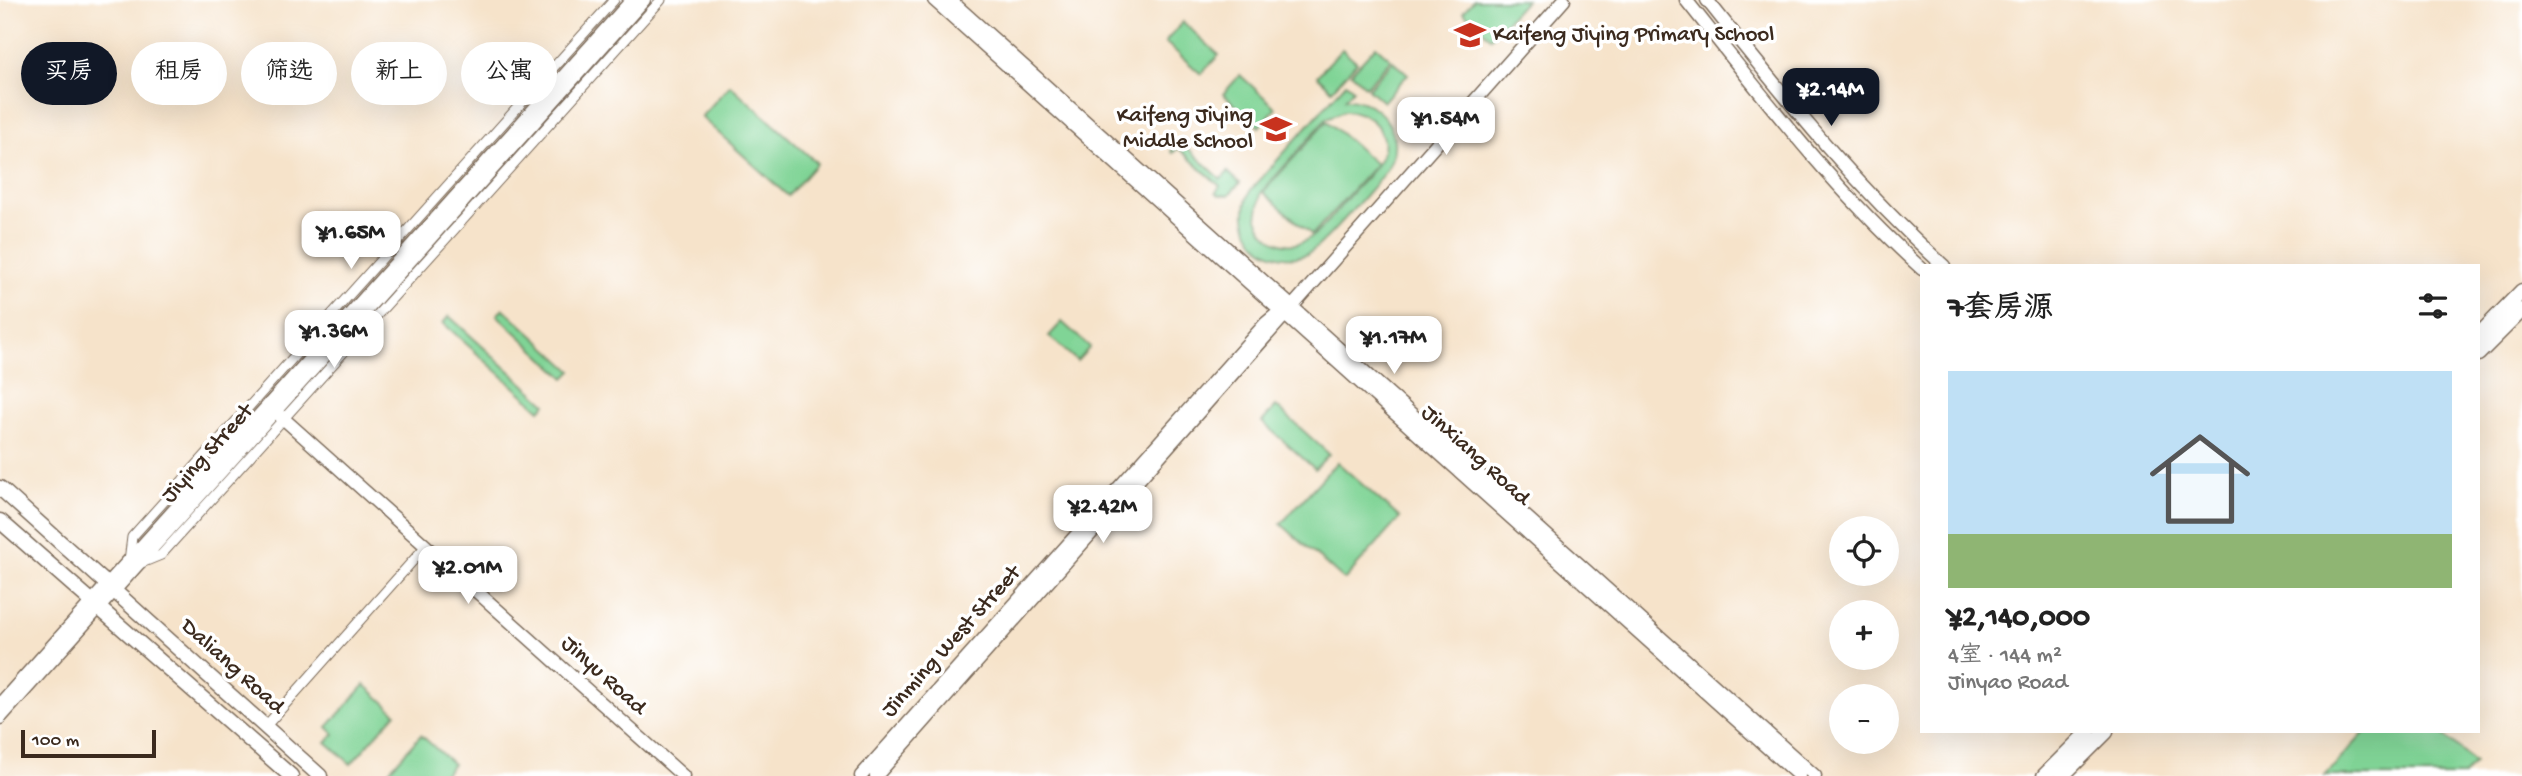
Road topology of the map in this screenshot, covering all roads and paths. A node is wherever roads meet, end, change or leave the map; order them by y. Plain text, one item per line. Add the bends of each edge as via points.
1 (614, 0) edge
2 (632, 0) edge
3 (644, 0) edge
4 (661, 0) edge
5 (934, 0) edge
6 (950, 0) edge
7 (1564, 0) edge
8 (1686, 0) edge
9 (1707, 0) edge
10 (1942, 264) edge
11 (1920, 267) edge
12 (2522, 291) edge
13 (1287, 309) junction
14 (2522, 310) edge
15 (2480, 334) edge
16 (2480, 352) edge
17 (280, 415) junction
18 (0, 488) edge
19 (0, 521) edge
20 (426, 546) junction
21 (133, 563) junction
22 (110, 588) junction
23 (95, 606) junction
24 (0, 704) edge
25 (0, 718) edge
26 (265, 727) junction
27 (2087, 733) edge
28 (2105, 733) edge
29 (291, 776) edge
30 (320, 776) edge
31 (683, 776) edge
32 (862, 776) edge
33 (876, 776) edge
34 (1799, 776) edge
35 (1815, 776) edge
36 (2044, 776) edge
37 (2063, 776) edge

1 - 21 street via 131,537
2 - 21 street, Jiying Street
3 - 17 street, Jiying Street
4 - 17 street
5 - 13 street, Jinxiang Road
6 - 13 street, Jinxiang Road
7 - 13 street, Jinming West Street
8 - 11 street via 1826,174
9 - 10 street via 1839,163
12 - 15 main road
13 - 32 street, Jinming West Street via 1164,436
13 - 33 street, Jinming West Street
13 - 34 street, Jinxiang Road
13 - 35 street, Jinxiang Road
14 - 16 main road
17 - 20 street, Jinyu Road
17 - 21 street, Jiying Street
18 - 22 main road, Daliang Road
19 - 23 main road, Daliang Road
20 - 26 street
20 - 31 street, Jinyu Road
21 - 22 street, Jiying Street
22 - 23 street, Jiying Street
22 - 26 main road, Daliang Road
23 - 24 street, Jiying Street
23 - 25 street, Jiying Street
23 - 29 main road, Daliang Road
26 - 30 main road, Daliang Road
27 - 36 main road
28 - 37 main road

